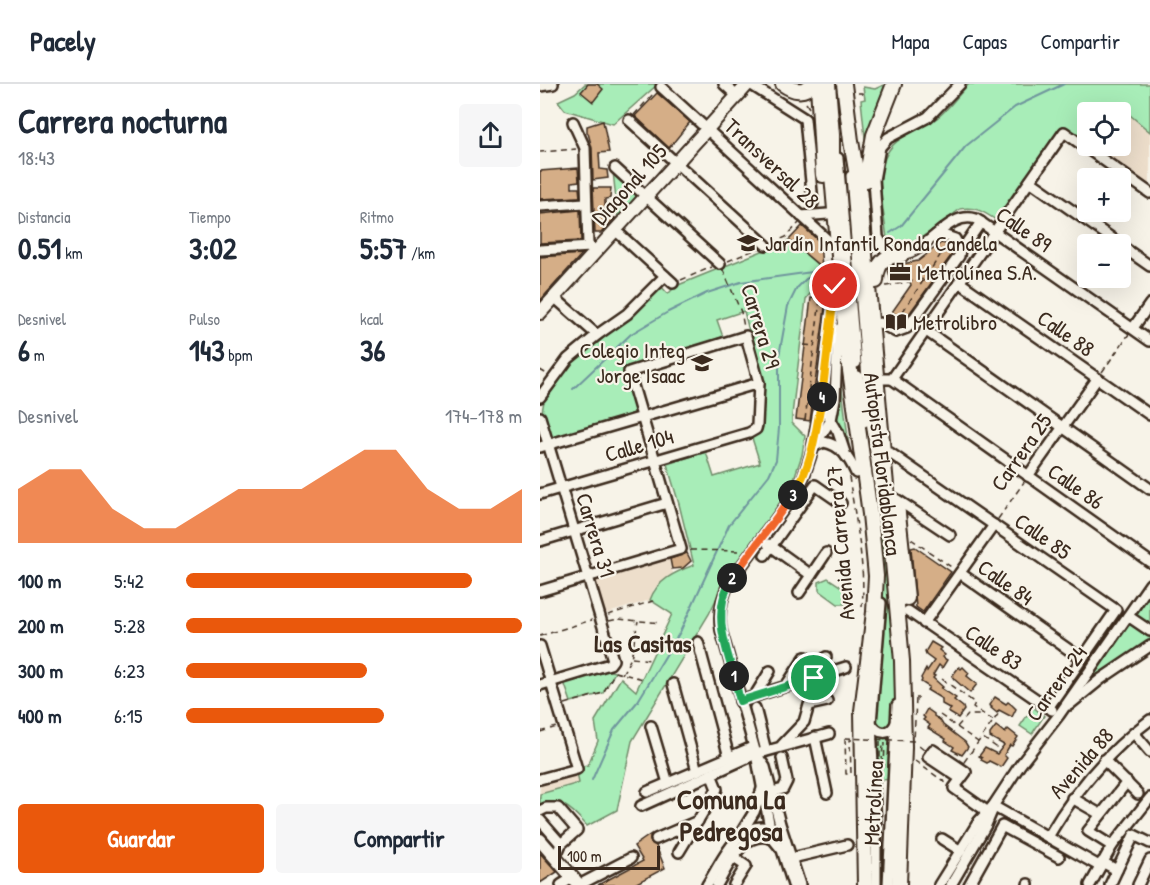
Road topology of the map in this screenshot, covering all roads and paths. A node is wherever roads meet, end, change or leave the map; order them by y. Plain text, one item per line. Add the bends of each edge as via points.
1 (553, 84) edge
2 (724, 84) edge
3 (749, 84) edge
4 (783, 84) edge
5 (812, 84) edge
6 (818, 84) edge
7 (828, 84) edge
8 (833, 84) edge
9 (840, 84) edge
10 (844, 84) edge
11 (894, 84) edge
12 (960, 84) edge
13 (540, 86) edge
14 (661, 87) joint
15 (856, 88) edge
16 (737, 96) junction
17 (860, 98) dead end
18 (629, 120) joint
19 (573, 122) dead end
20 (707, 129) junction
21 (585, 148) junction
22 (540, 152) edge
23 (676, 163) junction
24 (615, 168) dead end
25 (866, 180) junction
26 (1030, 181) junction
27 (1150, 194) edge
28 (646, 196) junction
29 (585, 203) junction
30 (813, 203) dead end
31 (540, 206) edge
32 (828, 214) junction
33 (802, 217) junction
34 (981, 222) junction
35 (615, 230) junction
36 (995, 231) junction
37 (1105, 234) edge
38 (936, 235) junction
39 (831, 243) junction
40 (766, 245) junction
41 (965, 245) dead end
42 (593, 247) junction
43 (945, 248) dead end
44 (540, 249) edge
45 (1131, 253) edge
46 (901, 255) junction
47 (720, 264) junction
48 (1150, 266) edge
49 (665, 276) junction
50 (925, 278) junction
51 (959, 282) junction
52 (673, 284) joint
53 (881, 284) junction
54 (835, 286) junction
55 (554, 297) junction
56 (820, 300) dead end
57 (1150, 304) edge
58 (540, 312) edge
59 (897, 320) dead end
60 (880, 323) junction
61 (1133, 328) junction
62 (838, 329) junction
63 (925, 330) junction
64 (597, 335) junction
65 (746, 336) junction
66 (1150, 341) edge
67 (804, 345) dead end
68 (814, 346) junction
69 (887, 379) junction
70 (1097, 379) junction
71 (759, 383) junction
72 (540, 397) edge
73 (821, 398) junction
74 (1150, 416) edge
75 (642, 417) junction
76 (541, 418) edge
77 (805, 420) dead end
78 (831, 420) junction
79 (1063, 427) junction
80 (749, 433) joint
81 (544, 445) edge
82 (812, 450) junction
83 (890, 453) junction
84 (846, 456) junction
85 (655, 460) junction
86 (852, 472) junction
87 (1028, 476) junction
88 (562, 488) junction
89 (1150, 489) edge
90 (540, 494) edge
91 (896, 499) junction
92 (841, 503) dead end
93 (668, 504) junction
94 (994, 525) junction
95 (575, 531) junction
96 (950, 535) dead end
97 (909, 537) dead end
98 (761, 539) junction
99 (540, 541) edge
100 (771, 546) junction
101 (685, 550) junction
102 (745, 551) dead end
103 (826, 554) dead end
104 (765, 555) dead end
105 (1150, 562) edge
106 (960, 573) junction
107 (811, 575) junction
108 (589, 577) junction
109 (1150, 584) edge
110 (540, 591) edge
111 (799, 592) dead end
112 (862, 608) dead end
113 (908, 611) junction
114 (1128, 616) junction
115 (638, 621) junction
116 (602, 623) junction
117 (661, 623) dead end
118 (924, 623) junction
119 (1150, 631) edge
120 (870, 640) junction
121 (698, 642) dead end
122 (540, 646) edge
123 (1150, 646) edge
124 (805, 657) dead end
125 (826, 657) dead end
126 (631, 658) junction
127 (1082, 659) junction
128 (651, 660) dead end
129 (614, 667) junction
130 (846, 667) dead end
131 (770, 671) dead end
132 (622, 674) junction
133 (814, 678) junction
134 (643, 679) dead end
135 (942, 679) dead end
136 (551, 682) junction
137 (673, 684) dead end
138 (540, 685) edge
139 (786, 686) junction
140 (1083, 687) junction
141 (754, 697) junction
142 (920, 698) dead end
143 (740, 701) junction
144 (827, 701) dead end
145 (558, 706) junction
146 (755, 708) dead end
147 (1048, 708) junction
148 (999, 713) dead end
149 (940, 715) dead end
150 (984, 715) junction
151 (1059, 715) junction
152 (1150, 720) edge
153 (896, 722) junction
154 (994, 722) junction
155 (871, 723) junction
156 (564, 725) junction
157 (651, 726) dead end
158 (957, 727) junction
159 (540, 732) edge
160 (1134, 733) junction
161 (829, 734) dead end
162 (815, 737) junction
163 (982, 737) junction
164 (852, 740) dead end
165 (880, 740) junction
166 (979, 742) junction
167 (998, 744) dead end
168 (781, 747) junction
169 (904, 747) junction
170 (754, 750) junction
171 (766, 751) junction
172 (1150, 752) edge
173 (729, 757) junction
174 (782, 758) dead end
175 (1104, 760) junction
176 (915, 761) dead end
177 (697, 771) junction
178 (962, 773) joint
179 (711, 774) junction
180 (881, 775) dead end
181 (540, 779) edge
182 (1126, 782) junction
183 (668, 783) junction
184 (762, 787) junction
185 (954, 789) junction
186 (647, 792) dead end
187 (772, 792) junction
188 (827, 793) dead end
189 (1138, 794) dead end
190 (1072, 798) junction
191 (1150, 798) edge
192 (642, 806) dead end
193 (990, 809) junction
194 (540, 811) edge
195 (1100, 814) junction
196 (540, 820) edge
197 (698, 821) junction
198 (770, 828) junction
199 (738, 837) junction
200 (1048, 837) junction
201 (656, 839) dead end
202 (773, 839) junction
203 (942, 839) dead end
204 (540, 840) edge
205 (786, 843) junction
206 (1150, 843) edge
207 (561, 844) junction
208 (847, 845) dead end
209 (1112, 846) junction
210 (961, 851) junction
211 (679, 852) dead end
212 (971, 852) junction
213 (1059, 857) dead end
214 (555, 858) junction
215 (631, 858) dead end
216 (734, 858) junction
217 (792, 858) junction
218 (984, 859) junction
219 (1150, 860) edge
220 (1100, 864) junction
221 (1117, 870) junction
222 (577, 883) edge
223 (561, 885) edge
224 (707, 885) edge
225 (717, 885) edge
226 (734, 885) edge
227 (793, 885) edge
228 (800, 885) edge
229 (865, 885) edge
230 (876, 885) edge
231 (888, 885) edge
232 (899, 885) edge
233 (939, 885) edge
234 (951, 885) edge
235 (969, 885) edge
236 (1090, 885) edge
237 (1110, 885) edge
238 (1138, 885) edge

1 - 13 street
2 - 16 street
3 - 16 main road, Diagonal 105
3 - 30 street via 805,119
4 - 5 highway via 799,91
6 - 32 highway, Avenida Carrera 27
7 - 120 highway, Autopista Floridablanca via 848,354 874,550 876,598
8 - 155 street, Metrolínea via 855,356 881,569
9 - 153 street, Metrolínea via 869,404 894,615
10 - 169 highway, Autopista Floridablanca via 859,188 899,613
11 - 25 highway via 874,135
12 - 46 street via 928,117 888,138 878,151 874,180 878,237 886,251
14 - 18 path
14 - 20 street, Transversal 28
15 - 17 path via 862,93
15 - 25 highway
16 - 20 main road, Diagonal 105
18 - 23 street
19 - 21 street
20 - 23 main road, Diagonal 105
20 - 33 street, Transversal 28
21 - 22 path
21 - 29 street
23 - 28 main road, Diagonal 105
23 - 40 street
24 - 28 street
25 - 53 highway
26 - 27 street via 1064,132
26 - 36 street
26 - 37 street
28 - 35 main road, Diagonal 105
28 - 47 street
29 - 31 street
29 - 42 street
32 - 33 street
32 - 39 highway, Avenida Carrera 27
33 - 39 street, Transversal 28
33 - 40 path via 786,237
34 - 36 street, Calle 89
34 - 38 street, Calle 89 via 964,218
34 - 41 street
35 - 42 main road, Diagonal 105
35 - 49 street
36 - 51 street
36 - 61 street, Calle 89
38 - 46 street, Calle 89
38 - 60 street via 955,239 959,256 908,328 896,332
39 - 54 highway, Avenida Carrera 27
40 - 47 path
42 - 44 street
42 - 55 main road, Diagonal 105
43 - 50 path
45 - 48 street
46 - 53 highway via 882,260 877,269
47 - 52 path
47 - 65 path, Carrera 29 via 741,312
49 - 52 street
49 - 64 street via 627,314
50 - 53 path
50 - 59 path
51 - 63 street
51 - 70 street, Calle 88
53 - 60 highway
54 - 62 highway, Avenida Carrera 27
54 - 73 street
55 - 58 main road, Diagonal 105
55 - 64 street
56 - 68 path
57 - 61 street
60 - 69 highway
61 - 66 street, Calle 89
61 - 70 path
62 - 78 street
62 - 86 highway, Avenida Carrera 27
63 - 69 street
63 - 79 street
64 - 72 street via 568,360
65 - 71 street, Carrera 29
65 - 75 street via 629,372
67 - 68 path
68 - 77 path
69 - 83 highway
69 - 87 street, Calle 86
70 - 74 street, Calle 88
70 - 79 street, Carrera 25
71 - 75 street
71 - 80 street, Carrera 29 via 757,425
73 - 78 street
73 - 82 street
75 - 81 street
75 - 85 street
76 - 81 street, Carrera 31
78 - 82 street
78 - 84 street
79 - 87 street, Carrera 25
79 - 89 street
80 - 85 street, Calle 104
81 - 88 street, Carrera 31
82 - 84 street via 817,444 828,443
82 - 98 street via 795,492
83 - 91 highway
83 - 94 street, Calle 85
84 - 86 street
85 - 88 street, Calle 104
85 - 93 street
86 - 112 path
86 - 120 highway, Avenida Carrera 27 via 867,570
87 - 94 path, Carrera 25
87 - 105 street, Calle 86
88 - 90 street, Calle 104
88 - 95 street, Carrera 31
91 - 96 street
91 - 113 highway
92 - 100 street via 815,485
93 - 95 street
93 - 101 street
94 - 106 street, Carrera 25
94 - 127 street, Calle 85 via 1116,610
95 - 99 street
95 - 108 street, Carrera 31
97 - 106 path, Calle 84
98 - 100 street
98 - 143 street via 729,583 720,615
100 - 104 street
100 - 107 street
101 - 102 path
101 - 108 street
103 - 107 street
106 - 118 street, Carrera 25
106 - 127 street, Calle 84
107 - 111 street
108 - 110 street
108 - 116 street, Carrera 31
109 - 114 street, Carrera 24
113 - 118 street, Calle 83
113 - 169 highway via 910,679
114 - 119 street
114 - 140 street, Carrera 24
115 - 116 path via 618,619
115 - 117 path
115 - 126 path
116 - 129 street, Carrera 31
118 - 147 street, Calle 83
120 - 229 highway, Autopista Floridablanca via 862,718
121 - 173 street
122 - 136 street
123 - 140 street
124 - 139 street
125 - 133 street
126 - 128 path
126 - 132 path
127 - 147 street
129 - 132 path
129 - 136 street
129 - 145 path via 603,693
130 - 133 street
131 - 141 street
132 - 134 path
133 - 139 street
135 - 150 path via 975,703 973,707
136 - 138 street
136 - 145 street
137 - 177 street
139 - 141 street
140 - 151 street, Carrera 24
141 - 143 street
142 - 165 path, bridge via 916,698 914,741
143 - 170 street
144 - 168 street via 809,705 804,722
145 - 156 street
146 - 171 street
147 - 151 street, Calle 83
148 - 154 path
149 - 158 path
150 - 154 path
150 - 158 path via 968,715
151 - 193 street, Carrera 24
152 - 160 street, Avenida 88
153 - 155 street, Metrolínea via 884,733 876,731
153 - 231 street, Metrolínea
154 - 163 path
155 - 230 street, Metrolínea
156 - 159 path
156 - 181 street via 577,769
157 - 183 street
158 - 166 path
160 - 172 street
160 - 175 street, Avenida 88
161 - 162 street
162 - 168 street
162 - 188 street
163 - 166 path
163 - 167 path via 996,747
164 - 165 path, bridge via 851,774 846,774 845,738
165 - 180 path, bridge via 879,768 884,768 885,743 883,743 882,764
166 - 178 path
168 - 171 street
169 - 232 highway, Autopista Floridablanca
170 - 171 street
170 - 173 street
170 - 179 street
170 - 184 street
170 - 187 street via 765,767
173 - 177 street
174 - 187 street via 788,781 783,789
175 - 182 street
175 - 190 street, Avenida 88
176 - 185 path
177 - 183 street
178 - 185 street
179 - 192 street
179 - 197 street via 717,789
182 - 189 street
182 - 195 street
183 - 186 street
184 - 198 street
184 - 199 street via 754,812
185 - 193 street
187 - 205 street
190 - 195 street
190 - 200 street, Avenida 88
191 - 209 street
193 - 200 street
193 - 210 street, Carrera 24
193 - 212 street, Carrera 24
194 - 207 street via 558,808 577,830
195 - 209 street via 1088,831
196 - 207 street
197 - 201 street
197 - 211 street
198 - 199 street via 752,828
198 - 202 street
198 - 205 street
199 - 224 street
200 - 220 street
202 - 216 street via 751,838
202 - 227 street via 782,850
203 - 210 street
204 - 214 main road
205 - 217 street
206 - 221 street via 1134,835
207 - 214 street
208 - 217 street
209 - 220 street
210 - 233 street, Carrera 24
212 - 218 street
212 - 234 street, Carrera 24
213 - 218 street via 1002,826
214 - 222 main road
215 - 222 street
216 - 225 street
216 - 226 street via 747,866
217 - 228 street
218 - 235 street
219 - 238 street
220 - 221 street
220 - 236 street
221 - 237 street
222 - 223 street

